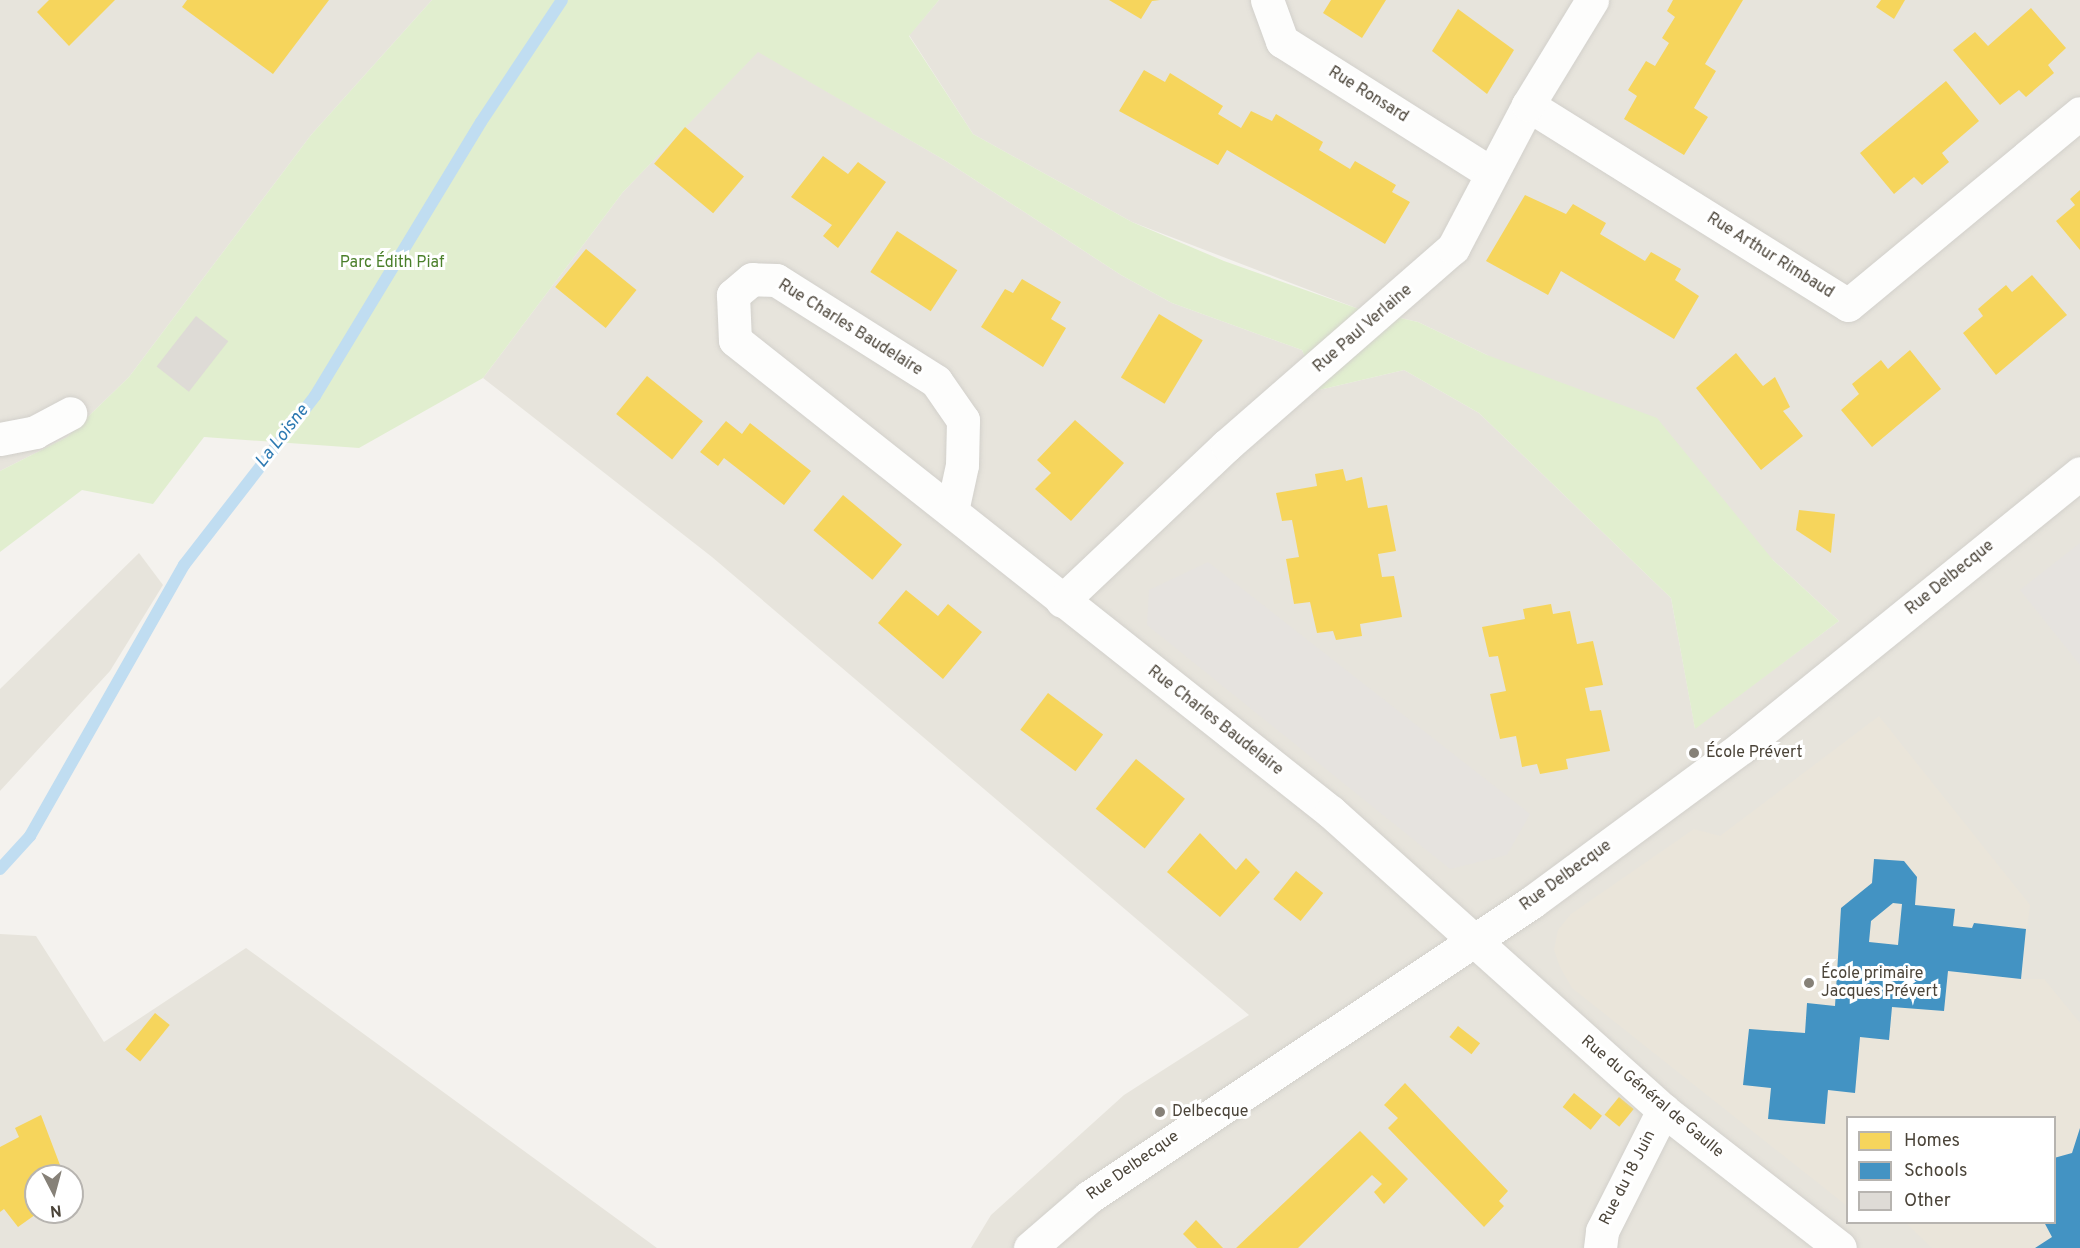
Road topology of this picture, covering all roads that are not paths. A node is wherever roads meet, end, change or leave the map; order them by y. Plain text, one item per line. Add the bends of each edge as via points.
1 (1267, 0) edge
2 (1592, 0) edge
3 (1528, 105) junction
4 (2080, 113) edge
5 (1491, 173) junction
6 (70, 413) dead end
7 (0, 440) edge
8 (2080, 473) edge
9 (952, 511) junction
10 (1062, 601) junction
11 (1470, 940) junction
12 (1663, 1110) junction
13 (1030, 1248) edge
14 (1600, 1248) edge
15 (1840, 1248) edge

1 - 5 street, Rue Ronsard via 1282,41
2 - 3 street, Rue Paul Verlaine
3 - 4 street, Rue Arthur Rimbaud via 1848,305
3 - 5 street, Rue Paul Verlaine
5 - 10 street, Rue Paul Verlaine via 1453,248 1227,445
6 - 7 street via 34,432
8 - 11 street, Rue Delbecque via 1742,747 1532,903
9 - 9 street, Rue Charles Baudelaire via 735,340 733,295 752,279 776,280 936,381 963,420 962,465
9 - 10 street, Rue Charles Baudelaire
10 - 11 street, Rue Charles Baudelaire via 1331,812
11 - 12 street, Rue du Général de Gaulle
11 - 13 street, Rue Delbecque via 1175,1136 1089,1197
12 - 14 street, Rue du 18 Juin via 1602,1231
12 - 15 street, Rue du Général de Gaulle

